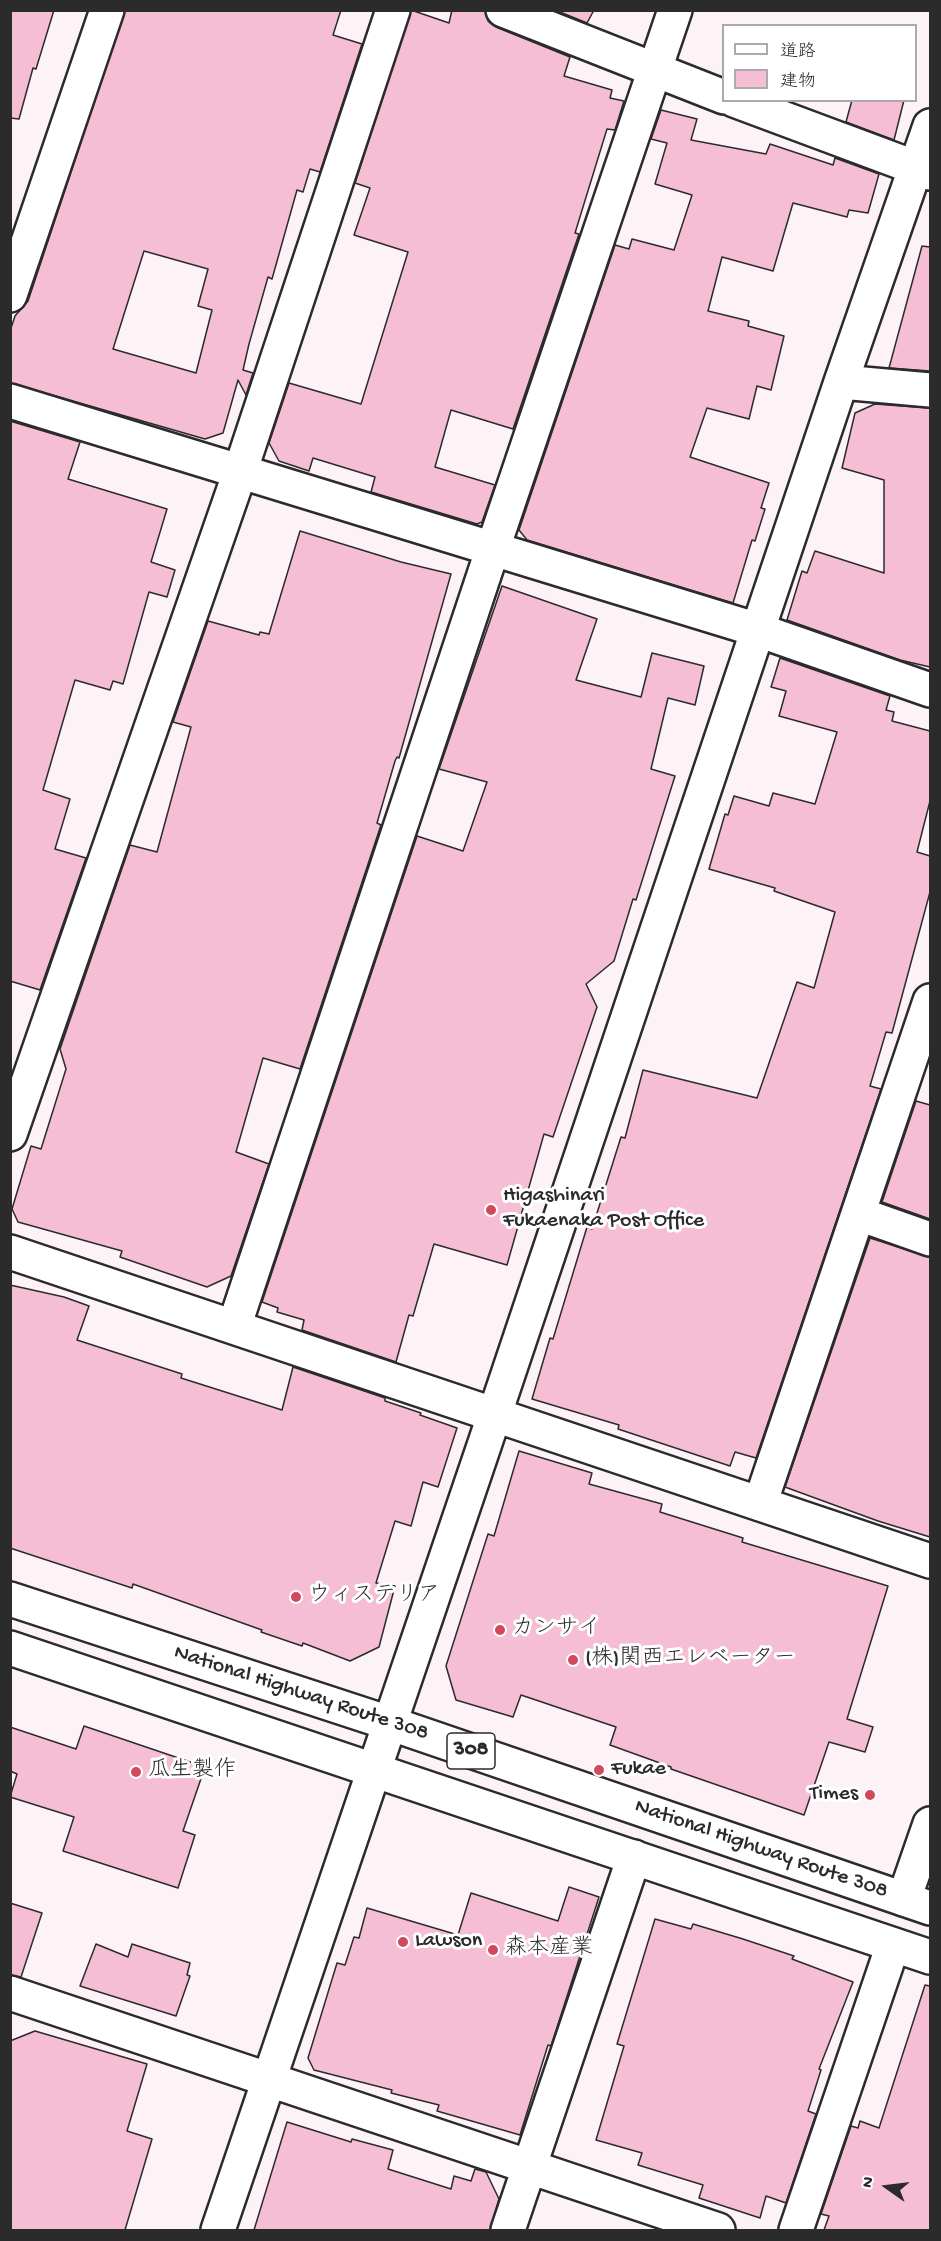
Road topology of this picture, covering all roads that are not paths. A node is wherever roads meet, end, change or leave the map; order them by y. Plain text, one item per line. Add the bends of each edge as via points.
1 (107, 10) edge
2 (393, 10) edge
3 (503, 10) edge
4 (675, 10) edge
5 (656, 72) junction
6 (722, 97) edge
7 (739, 102) edge
8 (930, 126) edge
9 (923, 170) edge
10 (10, 295) edge
11 (841, 382) junction
12 (930, 390) edge
13 (10, 401) edge
14 (240, 472) junction
15 (493, 548) junction
16 (758, 630) junction
17 (930, 690) edge
18 (930, 1001) edge
19 (10, 1134) edge
20 (859, 1214) junction
21 (930, 1239) edge
22 (10, 1252) edge
23 (234, 1327) junction
24 (495, 1415) junction
25 (760, 1504) junction
26 (930, 1562) edge
27 (10, 1599) edge
28 (10, 1648) edge
29 (389, 1723) junction
30 (373, 1770) junction
31 (930, 1824) edge
32 (634, 1857) junction
33 (917, 1904) edge
34 (893, 1945) junction
35 (930, 1957) edge
36 (10, 1993) edge
37 (270, 2080) junction
38 (529, 2167) junction
39 (218, 2230) edge
40 (508, 2230) edge
41 (718, 2230) edge
42 (796, 2230) edge

1 - 10 main road
2 - 14 main road
3 - 5 main road
4 - 5 main road
5 - 6 main road
5 - 15 main road
7 - 9 main road
8 - 9 main road
9 - 11 main road
11 - 12 main road
11 - 16 main road
13 - 14 main road
14 - 15 main road
14 - 19 main road
15 - 16 main road
15 - 23 main road
16 - 17 main road
16 - 24 main road
18 - 20 main road
20 - 21 main road
20 - 25 main road
22 - 23 main road
23 - 24 main road
24 - 25 main road
24 - 29 main road
25 - 26 main road
27 - 29 main road, National Highway Route 308 / 308
28 - 30 main road, National Highway Route 308 / 308
29 - 30 main road
29 - 33 main road, National Highway Route 308 / 308
30 - 32 main road, National Highway Route 308 / 308
30 - 37 main road
31 - 33 main road
32 - 34 main road, National Highway Route 308 / 308
32 - 38 main road
34 - 35 main road, National Highway Route 308 / 308
34 - 42 main road
36 - 37 main road
37 - 38 main road
37 - 39 main road
38 - 40 main road
38 - 41 main road

